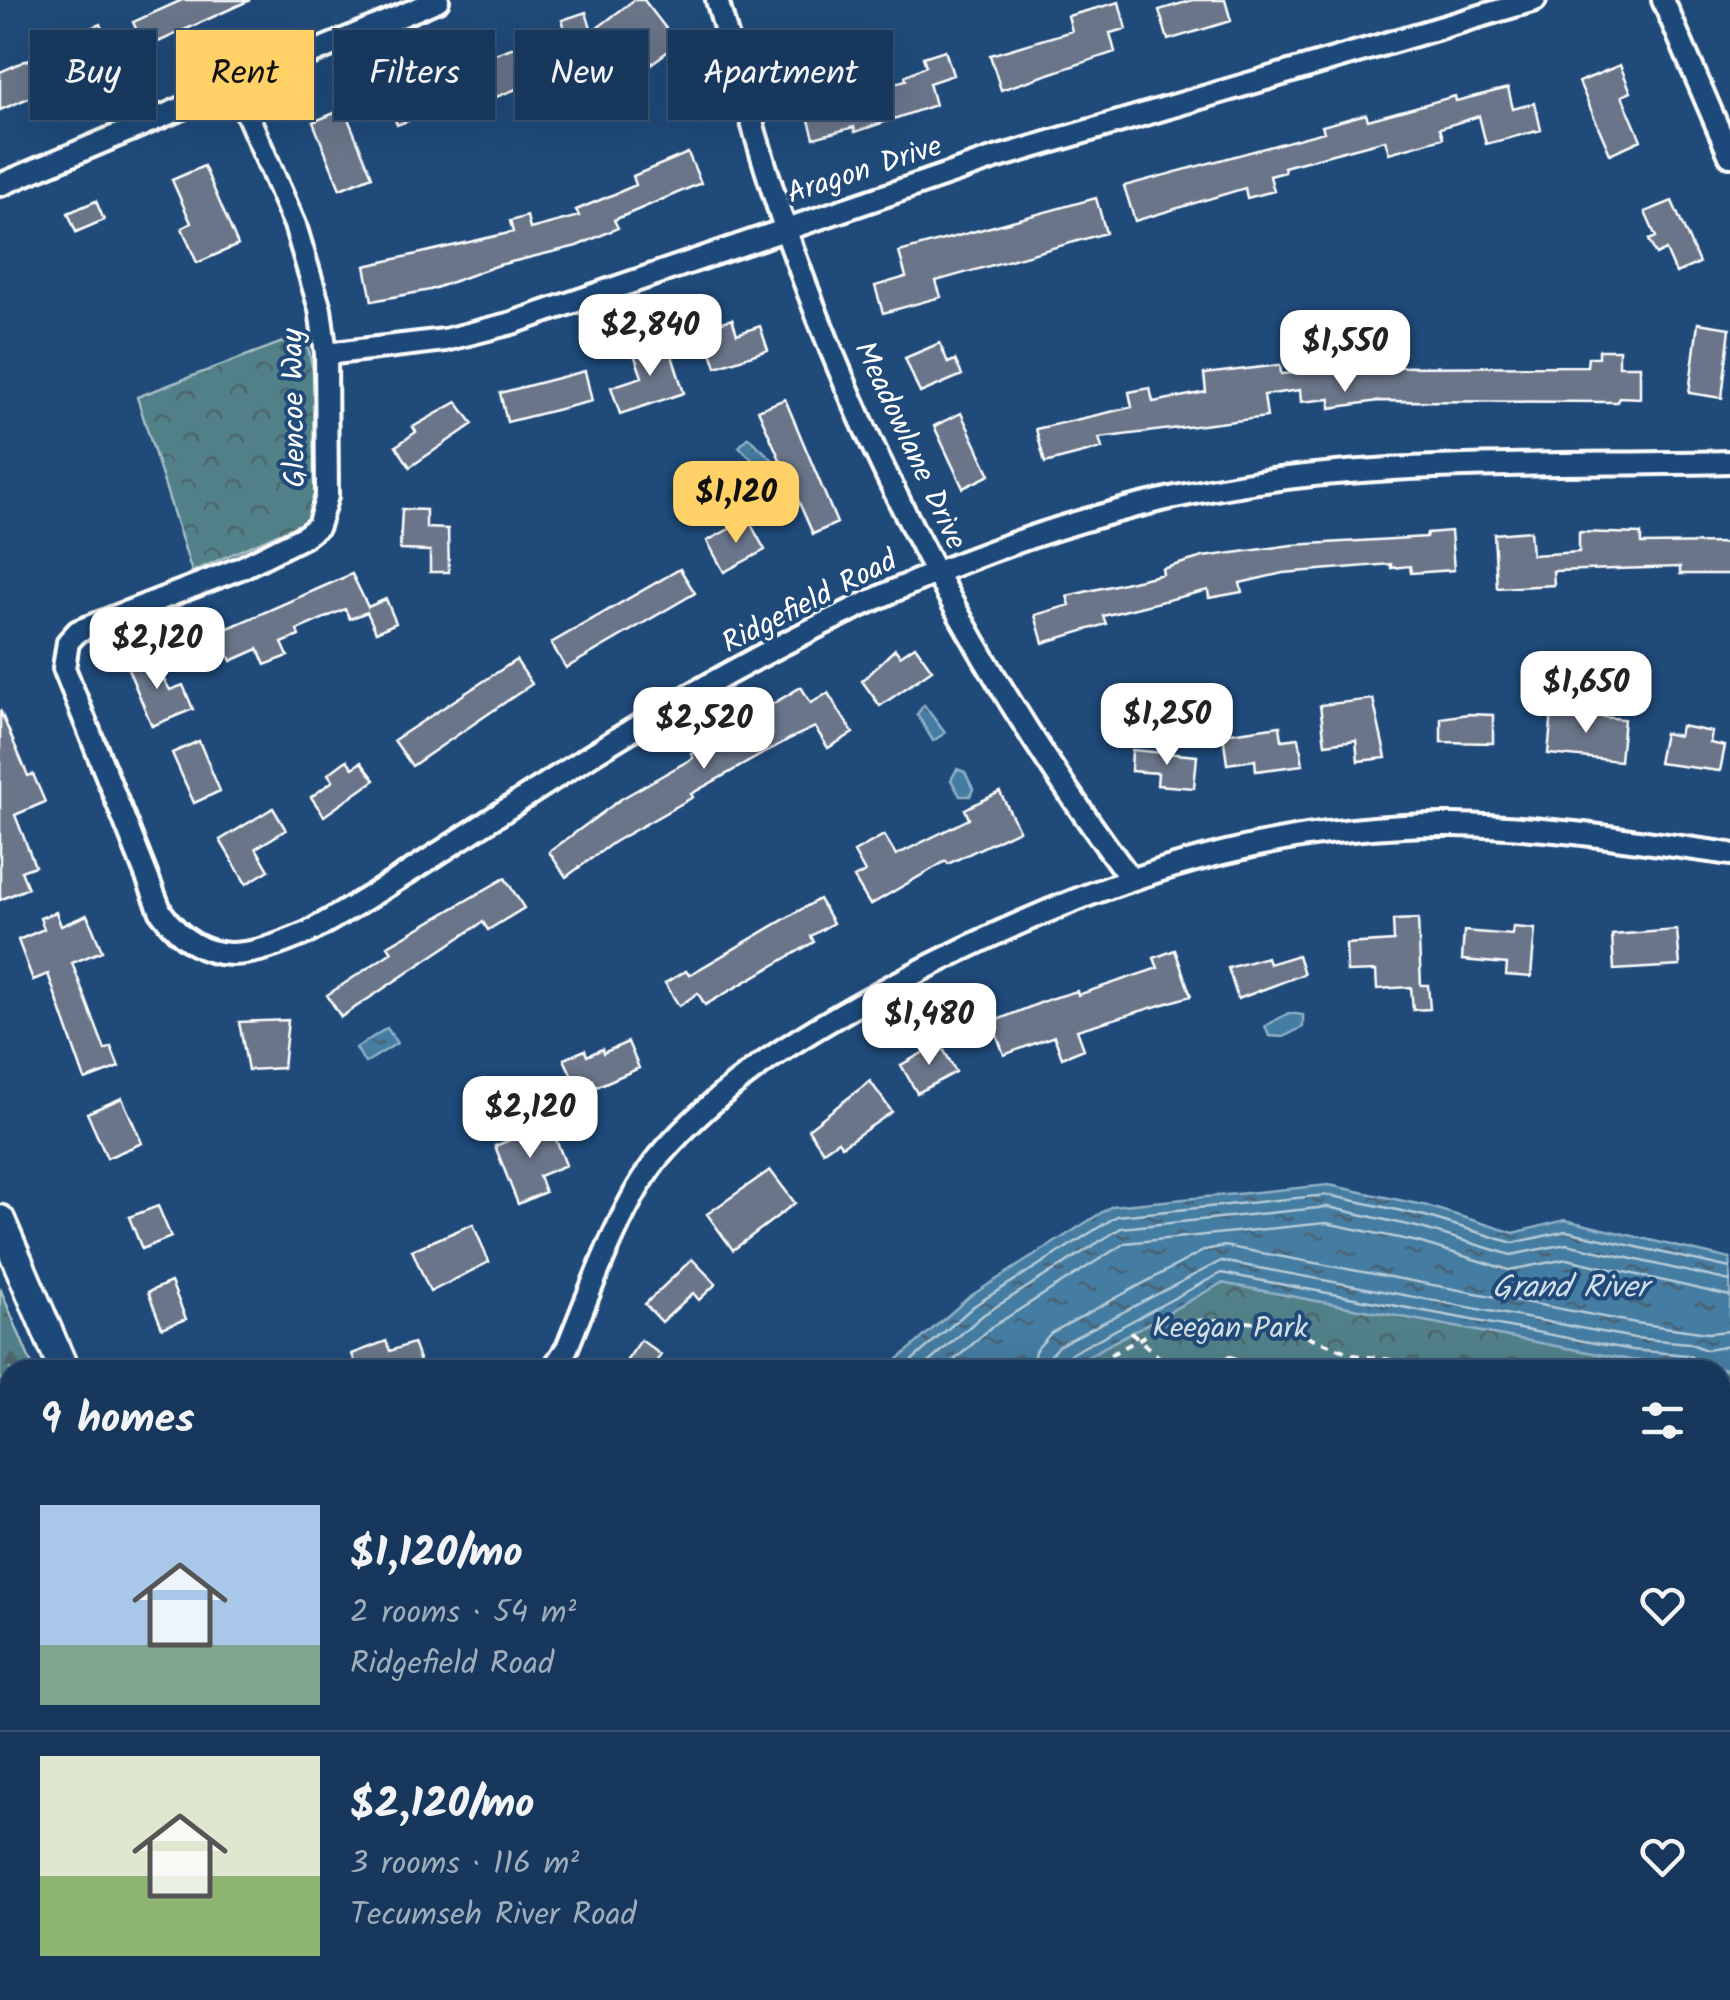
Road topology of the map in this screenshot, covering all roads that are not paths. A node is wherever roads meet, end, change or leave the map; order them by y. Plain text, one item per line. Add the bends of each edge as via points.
1 (438, 0) edge
2 (717, 0) edge
3 (1536, 0) edge
4 (1662, 0) edge
5 (314, 53) edge
6 (176, 111) edge
7 (249, 120) edge
8 (1730, 156) edge
9 (0, 185) edge
10 (785, 227) junction
11 (326, 354) junction
12 (1730, 462) edge
13 (936, 572) junction
14 (68, 642) joint
15 (1730, 854) edge
16 (1130, 878) junction
17 (0, 1220) edge
18 (60, 1360) edge
19 (559, 1360) edge

1 - 5 street
2 - 10 street, Meadowlane Drive
3 - 10 street, Aragon Drive via 992,159
4 - 8 street
6 - 9 street
7 - 11 street, Glencoe Way via 305,254
10 - 11 street, Aragon Drive via 512,322 444,340
10 - 13 street, Meadowlane Drive via 861,414
11 - 14 street, Glencoe Way via 327,496 318,526 240,568 92,625
12 - 13 street, Ridgefield Road via 1431,470 1218,488 1087,519
13 - 14 street, Ridgefield Road via 695,692 309,932 242,956 216,954 192,941 162,912 64,668
13 - 16 street, Meadowlane Drive via 1048,766
15 - 16 street via 1566,831 1398,826 1281,840
16 - 19 street via 944,958 818,1026 726,1090 656,1160
17 - 18 main road

